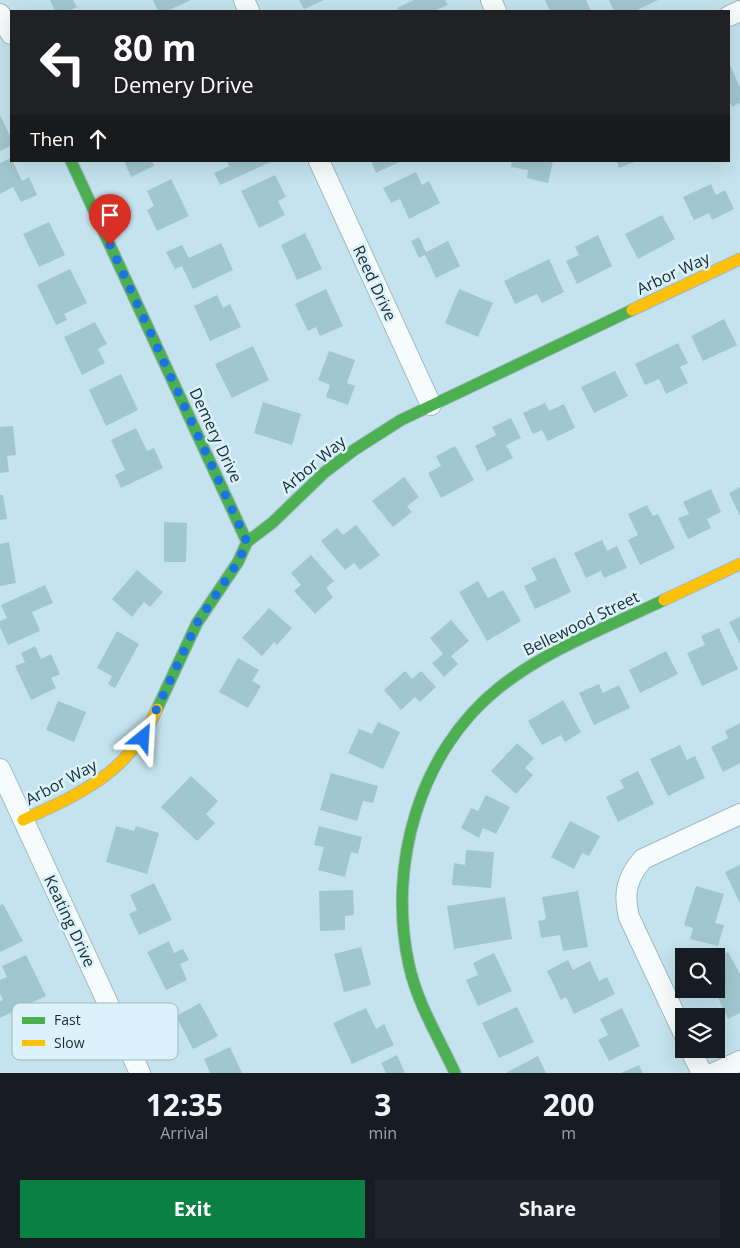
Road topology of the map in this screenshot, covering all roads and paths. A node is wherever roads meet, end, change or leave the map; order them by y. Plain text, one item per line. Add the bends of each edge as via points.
1 (0, 14) edge
2 (10, 32) edge
3 (70, 162) edge
4 (318, 162) edge
5 (740, 259) edge
6 (431, 404) junction
7 (247, 542) junction
8 (740, 564) edge
9 (0, 769) edge
10 (740, 814) edge
11 (23, 820) junction
12 (108, 1003) edge
13 (675, 1015) edge
14 (694, 1058) edge
15 (134, 1060) edge
16 (740, 1061) edge
17 (140, 1073) edge
18 (455, 1073) edge
19 (702, 1073) edge
20 (714, 1073) edge

1 - 2 street
3 - 7 street, Demery Drive
4 - 6 street, Reed Drive
5 - 6 street, Arbor Way
6 - 7 street, Arbor Way via 354,450
7 - 11 street, Arbor Way via 238,562 193,631 150,726 126,759 83,792
8 - 18 street, Bellewood Street via 534,662 482,702 435,764 410,824 402,862 402,927 417,990
9 - 11 street, Keating Drive
10 - 13 street via 643,859 627,883 625,903 629,916
11 - 12 street, Keating Drive
14 - 19 street
15 - 17 street, Keating Drive
16 - 20 street

